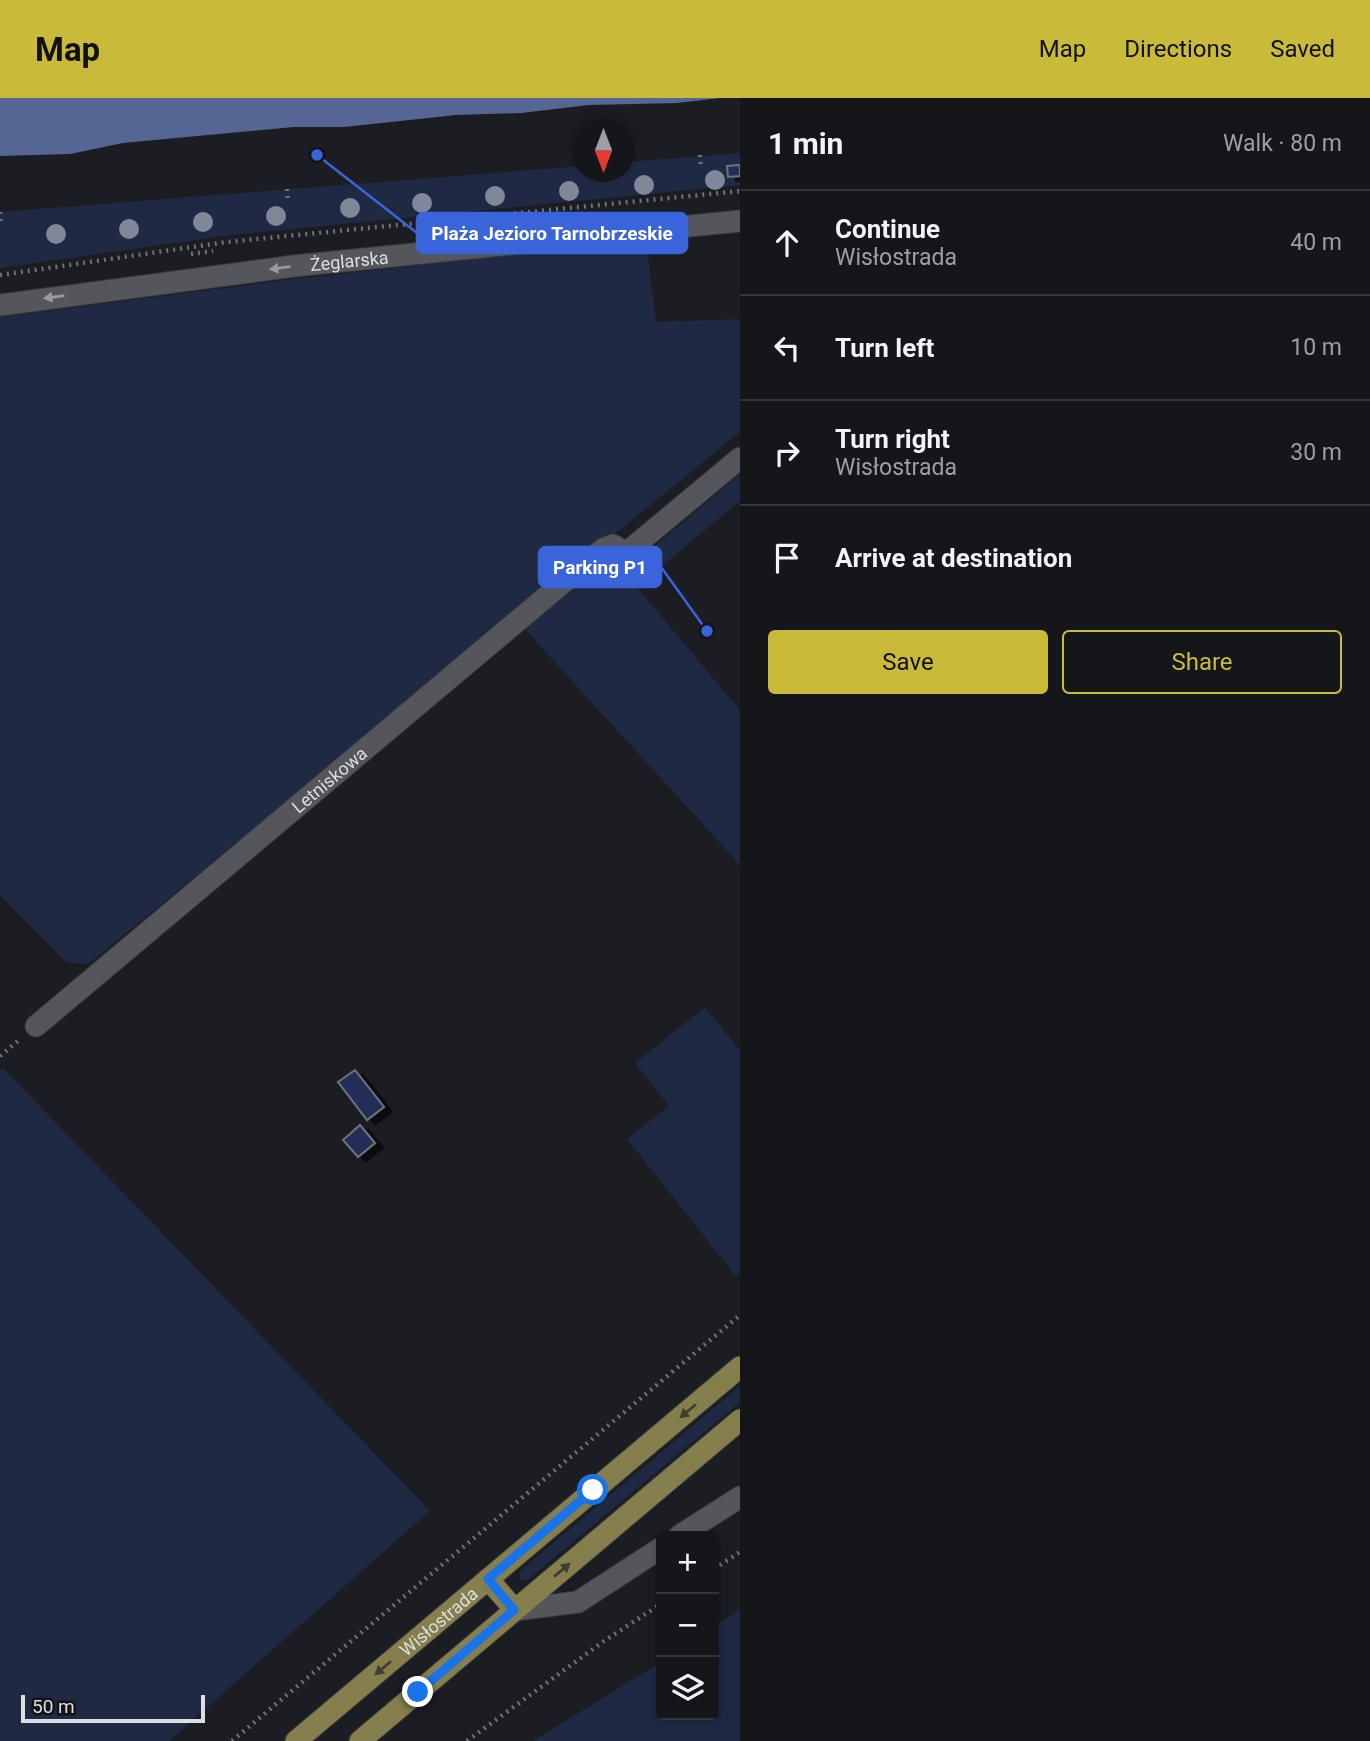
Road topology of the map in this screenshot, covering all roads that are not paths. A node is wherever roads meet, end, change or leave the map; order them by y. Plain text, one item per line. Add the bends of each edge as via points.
1 (740, 221) edge
2 (0, 305) edge
3 (740, 458) edge
4 (36, 1026) dead end
5 (740, 1367) edge
6 (740, 1420) edge
7 (740, 1497) edge
8 (688, 1531) edge
9 (656, 1551) edge
10 (488, 1579) junction
11 (514, 1610) junction
12 (296, 1741) edge
13 (360, 1741) edge

1 -> 2 street, Żeglarska via 270,269
3 - 4 street, Letniskowa via 626,553 612,545 603,549
5 -> 10 main road, Wisłostrada
11 -> 6 main road
7 - 8 street
9 - 11 street via 578,1602
10 - 11 main road
10 -> 12 main road, Wisłostrada
11 - 13 main road

